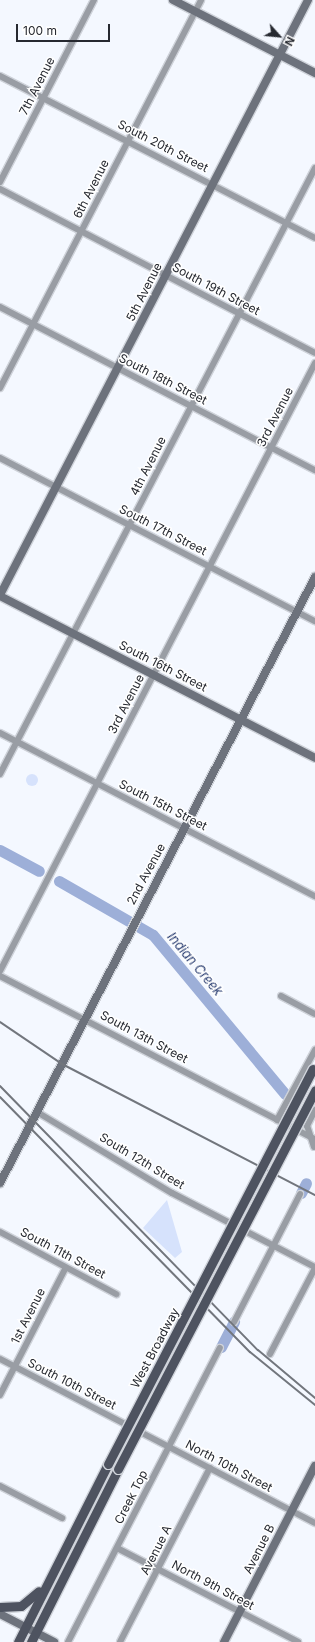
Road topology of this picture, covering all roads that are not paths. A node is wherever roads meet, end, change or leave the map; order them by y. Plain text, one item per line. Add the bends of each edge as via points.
1 (94, 0) edge
2 (173, 0) edge
3 (201, 0) edge
4 (308, 0) edge
5 (195, 11) junction
6 (280, 55) junction
7 (315, 73) edge
8 (0, 76) edge
9 (43, 98) junction
10 (128, 141) junction
11 (315, 168) edge
12 (0, 182) edge
13 (213, 184) junction
14 (0, 189) edge
15 (287, 223) junction
16 (82, 232) junction
17 (315, 238) edge
18 (166, 275) junction
19 (0, 307) edge
20 (240, 313) junction
21 (33, 325) junction
22 (315, 353) edge
23 (315, 363) edge
24 (118, 368) junction
25 (0, 388) edge
26 (191, 406) junction
27 (271, 448) junction
28 (0, 458) edge
29 (315, 470) edge
30 (56, 487) junction
31 (130, 525) junction
32 (210, 566) junction
33 (315, 577) edge
34 (0, 595) edge
35 (297, 612) junction
36 (315, 621) edge
37 (74, 633) junction
38 (153, 675) junction
39 (241, 720) junction
40 (0, 733) edge
41 (17, 742) junction
42 (315, 758) edge
43 (0, 774) edge
44 (97, 784) junction
45 (184, 828) junction
46 (315, 896) edge
47 (0, 971) edge
48 (0, 976) edge
49 (281, 996) dead end
50 (315, 1014) edge
51 (85, 1019) junction
52 (315, 1050) edge
53 (314, 1067) edge
54 (315, 1090) edge
55 (315, 1110) edge
56 (37, 1112) junction
57 (277, 1120) junction
58 (313, 1138) edge
59 (314, 1147) dead end
60 (0, 1183) edge
61 (300, 1194) dead end
62 (0, 1232) edge
63 (274, 1245) junction
64 (315, 1267) edge
65 (65, 1269) junction
66 (116, 1294) dead end
67 (234, 1322) dead end
68 (220, 1348) dead end
69 (270, 1354) dead end
70 (0, 1359) edge
71 (15, 1367) junction
72 (0, 1395) edge
73 (134, 1428) joint
74 (169, 1447) junction
75 (315, 1466) edge
76 (210, 1468) junction
77 (0, 1486) edge
78 (292, 1511) junction
79 (62, 1518) dead end
80 (315, 1523) edge
81 (117, 1548) junction
82 (158, 1569) junction
83 (47, 1580) junction
84 (0, 1607) edge
85 (240, 1612) junction
86 (0, 1614) edge
87 (25, 1627) junction
88 (36, 1633) junction
89 (18, 1642) edge
90 (31, 1642) edge
91 (54, 1642) edge
92 (68, 1642) edge
93 (120, 1642) edge
94 (224, 1642) edge
95 (298, 1642) edge

1 - 9 street, 7th Avenue
2 - 5 street
3 - 5 street, 6th Avenue
4 - 6 street, 5th Avenue
5 - 6 street
5 - 10 street, 6th Avenue
6 - 7 street
6 - 13 street, 5th Avenue
8 - 9 street, South 20th Street
9 - 10 street, South 20th Street
9 - 12 street, 7th Avenue
10 - 13 street, South 20th Street
10 - 16 street, 6th Avenue
11 - 15 street, 4th Avenue
13 - 15 street, South 20th Street
13 - 18 street, 5th Avenue
14 - 16 street, South 19th Street
15 - 17 street, South 20th Street
15 - 20 street, 4th Avenue
16 - 18 street, South 19th Street
16 - 21 street, 6th Avenue
18 - 20 street, South 19th Street
18 - 24 street, 5th Avenue
19 - 21 street, South 18th Street
20 - 22 street, South 19th Street
20 - 26 street, 4th Avenue
21 - 24 street, South 18th Street
21 - 25 street, 6th Avenue
23 - 27 street, 3rd Avenue
24 - 26 street, South 18th Street
24 - 30 street, 5th Avenue
26 - 27 street, South 18th Street
26 - 31 street, 4th Avenue
27 - 29 street, South 18th Street
27 - 32 street, 3rd Avenue
28 - 30 street, South 17th Street
30 - 31 street, South 17th Street
30 - 34 street, 5th Avenue
31 - 32 street, South 17th Street
31 - 37 street, 4th Avenue
32 - 35 street, South 17th Street
32 - 38 street, 3rd Avenue
33 - 35 street, 2nd Avenue
34 - 37 street, South 16th Street
35 - 36 street, South 17th Street
35 - 39 street, 2nd Avenue
37 - 38 street, South 16th Street
37 - 41 street, 4th Avenue
38 - 39 street, South 16th Street
38 - 44 street, 3rd Avenue
39 - 42 street, South 16th Street
39 - 45 street, 2nd Avenue
40 - 41 street, South 15th Street
41 - 43 street, 4th Avenue
41 - 44 street, South 15th Street
44 - 45 street, South 15th Street
44 - 47 street, 3rd Avenue
45 - 46 street, South 15th Street
45 - 51 street, 2nd Avenue
48 - 51 street, South 13th Street
49 - 50 street
51 - 56 street, 2nd Avenue
51 - 57 street, South 13th Street
52 - 57 street
53 - 83 main road, West Broadway, bridge
54 - 88 main road, West Broadway, bridge via 118,1469
55 - 58 street via 307,1126
56 - 60 street, 2nd Avenue
56 - 63 street, South 12th Street via 172,1193
57 - 58 street, South 13th Street
58 - 59 street
61 - 63 street
62 - 65 street, South 11th Street
63 - 64 street, South 12th Street
63 - 67 street
64 - 69 street
65 - 66 street, South 11th Street
65 - 71 street, 1st Avenue
68 - 74 street, Creek Top
70 - 71 street, South 10th Street
71 - 72 street, 1st Avenue
71 - 73 street, South 10th Street
73 - 74 street, North 10th Street
74 - 76 street, North 10th Street
74 - 81 street, Creek Top
75 - 78 street, Avenue B
76 - 78 street, North 10th Street
76 - 82 street, Avenue A
77 - 79 street
78 - 80 street, North 10th Street
78 - 85 street, Avenue B
81 - 82 street, North 9th Street
81 - 92 street, Creek Top
82 - 85 street, North 9th Street
82 - 93 street, Avenue A
83 - 84 main road via 21,1606
83 - 87 main road, West Broadway
85 - 94 street, Avenue B
85 - 95 street, North 9th Street
86 - 87 street
87 - 88 street
87 - 89 main road, West Broadway
88 - 90 main road, West Broadway
88 - 91 street

